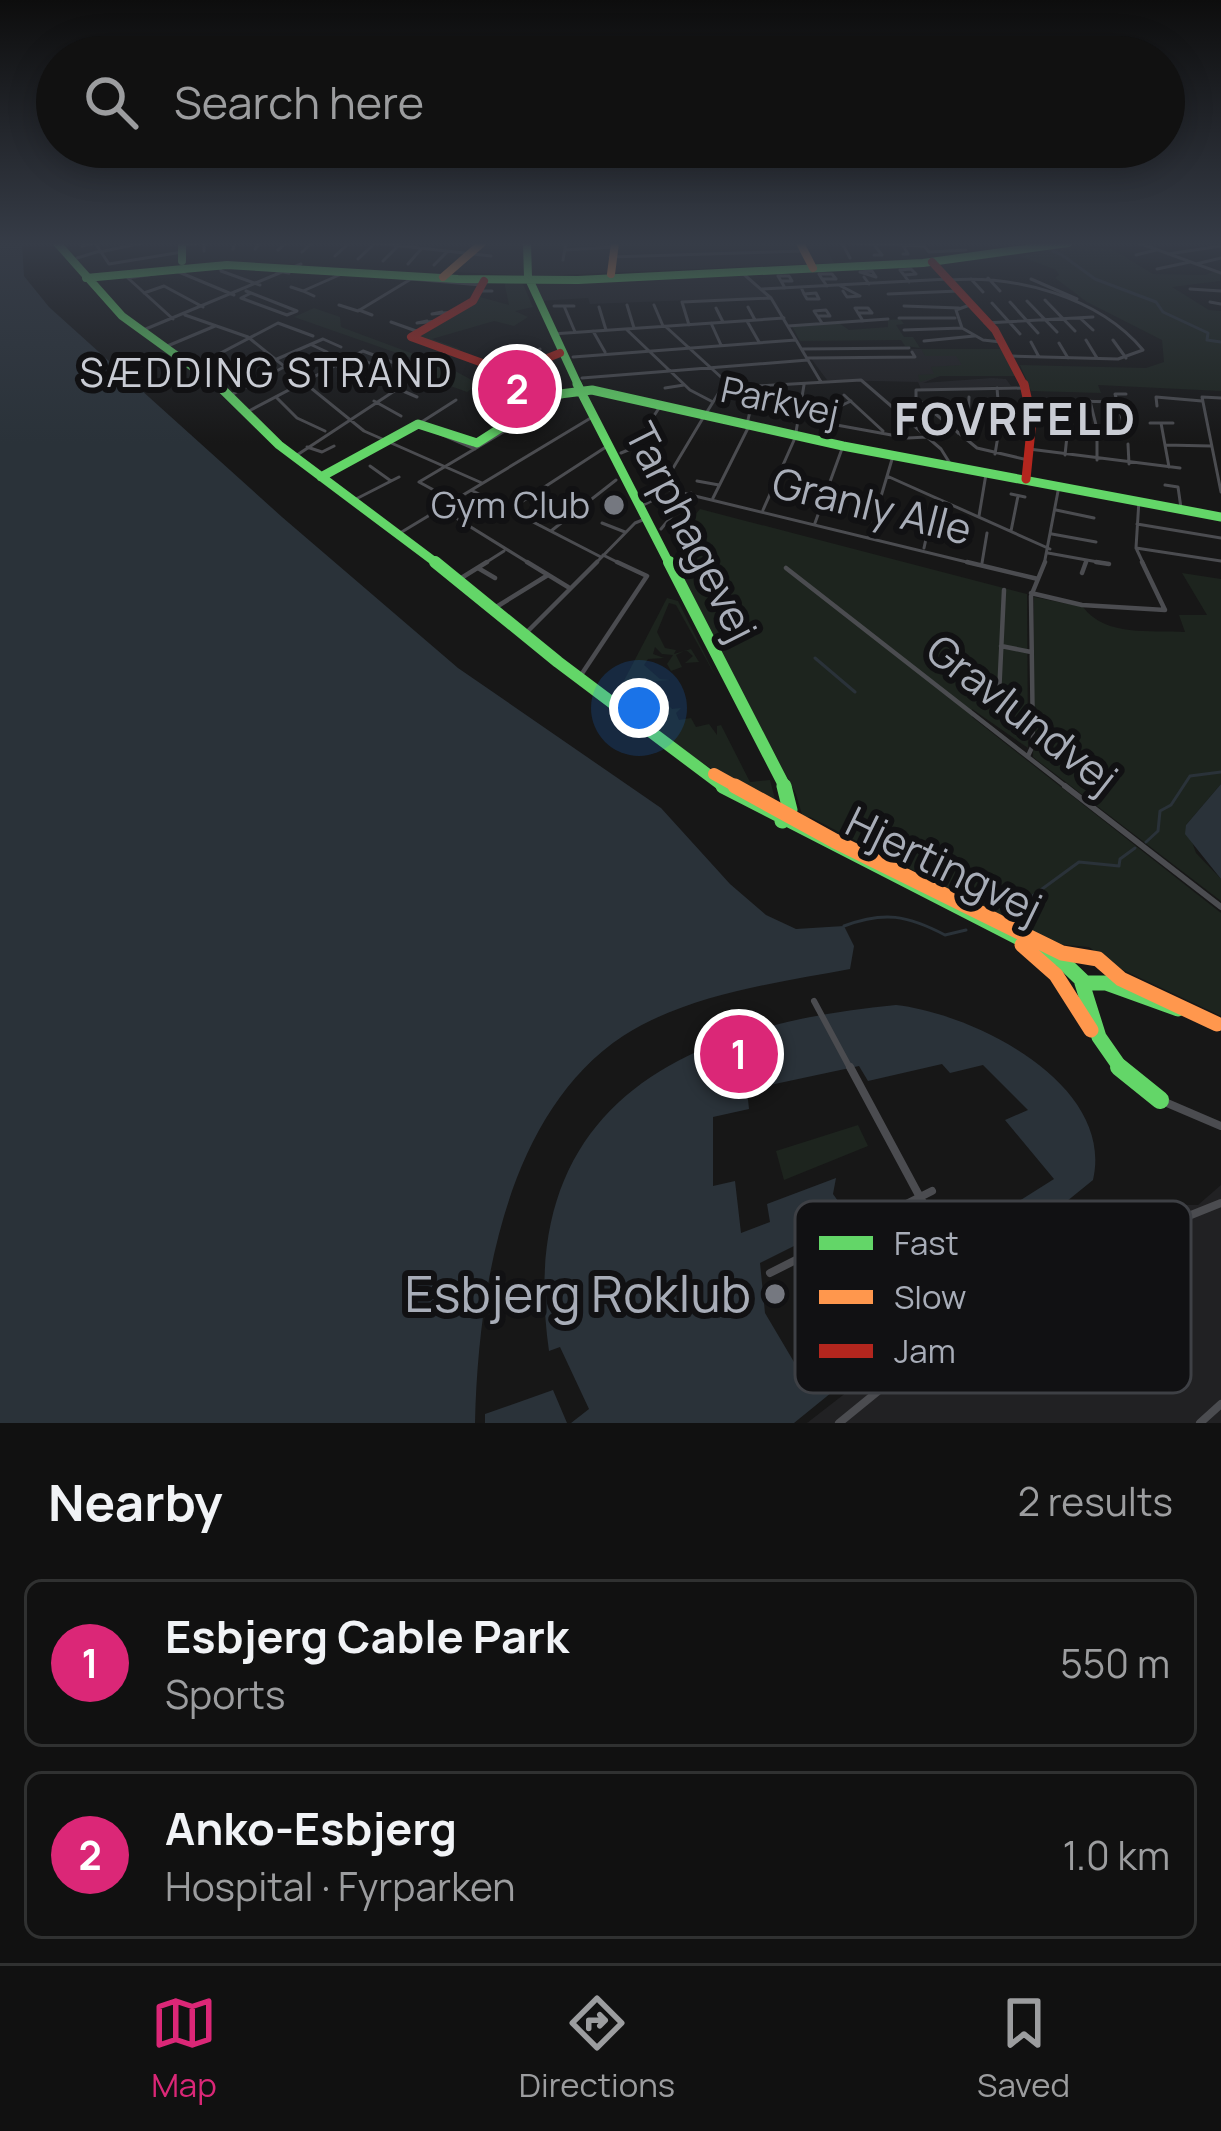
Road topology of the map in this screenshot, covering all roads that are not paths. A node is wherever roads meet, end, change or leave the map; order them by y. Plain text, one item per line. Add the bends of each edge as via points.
1 (119, 309) edge
2 (162, 309) edge
3 (198, 309) edge
4 (272, 309) edge
5 (293, 309) edge
6 (429, 309) edge
7 (449, 309) edge
8 (540, 309) edge
9 (565, 309) edge
10 (600, 309) edge
11 (628, 309) edge
12 (656, 309) edge
13 (684, 309) edge
14 (717, 309) edge
15 (749, 309) edge
16 (779, 309) edge
17 (962, 309) edge
18 (969, 309) edge
19 (998, 309) edge
20 (1017, 309) edge
21 (1035, 309) edge
22 (1053, 309) edge
23 (1081, 309) edge
24 (359, 310) edge
25 (858, 314) dead end
26 (184, 315) junction
27 (372, 315) dead end
28 (818, 316) dead end
29 (1098, 317) junction
30 (784, 318) junction
31 (899, 318) dead end
32 (955, 318) junction
33 (1080, 318) junction
34 (173, 319) junction
35 (888, 319) dead end
36 (1063, 319) junction
37 (754, 320) junction
38 (1045, 320) junction
39 (747, 321) junction
40 (863, 321) junction
41 (1027, 321) junction
42 (391, 322) dead end
43 (723, 322) junction
44 (1009, 322) junction
45 (711, 323) junction
46 (822, 323) junction
47 (985, 323) junction
48 (689, 325) junction
49 (215, 326) junction
50 (664, 326) junction
51 (788, 326) junction
52 (548, 327) junction
53 (634, 328) junction
54 (962, 328) junction
55 (626, 329) junction
56 (606, 330) junction
57 (904, 330) dead end
58 (1093, 330) dead end
59 (142, 331) junction
60 (593, 331) junction
61 (1075, 331) dead end
62 (575, 332) junction
63 (1057, 332) dead end
64 (1038, 333) dead end
65 (1020, 334) dead end
66 (313, 336) dead end
67 (974, 336) junction
68 (248, 337) junction
69 (796, 340) junction
70 (1086, 340) dead end
71 (1113, 340) dead end
72 (924, 341) dead end
73 (759, 342) junction
74 (1001, 342) junction
75 (1031, 342) dead end
76 (1060, 343) dead end
77 (311, 345) junction
78 (721, 345) junction
79 (165, 347) junction
80 (341, 347) dead end
81 (689, 348) junction
82 (802, 349) junction
83 (267, 351) junction
84 (649, 351) junction
85 (327, 352) dead end
86 (607, 354) junction
87 (567, 355) junction
88 (354, 356) junction
89 (533, 356) junction
90 (1011, 356) junction
91 (1039, 357) junction
92 (1068, 358) junction
93 (1097, 358) junction
94 (1126, 358) junction
95 (278, 359) junction
96 (808, 359) junction
97 (336, 365) junction
98 (286, 366) junction
99 (194, 367) junction
100 (511, 367) dead end
101 (710, 368) junction
102 (410, 369) dead end
103 (390, 371) dead end
104 (669, 371) junction
105 (211, 378) junction
106 (304, 382) junction
107 (821, 382) junction
108 (724, 383) junction
109 (804, 383) junction
110 (581, 384) junction
111 (684, 385) junction
112 (358, 386) dead end
113 (756, 386) junction
114 (396, 388) junction
115 (665, 388) dead end
116 (997, 388) junction
117 (430, 390) dead end
118 (231, 394) junction
119 (1028, 394) junction
120 (1126, 394) dead end
121 (844, 395) dead end
122 (417, 397) dead end
123 (969, 397) dead end
124 (276, 398) junction
125 (1221, 398) edge
126 (554, 399) junction
127 (1203, 399) junction
128 (374, 400) junction
129 (456, 400) dead end
130 (1061, 400) junction
131 (850, 401) junction
132 (1090, 401) junction
133 (713, 402) junction
134 (1118, 402) junction
135 (661, 405) junction
136 (1157, 406) dead end
137 (248, 412) junction
138 (400, 416) dead end
139 (594, 416) junction
140 (704, 416) junction
141 (346, 418) junction
142 (798, 418) junction
143 (1150, 423) dead end
144 (1161, 423) junction
145 (832, 424) junction
146 (1174, 424) dead end
147 (748, 425) junction
148 (1096, 425) dead end
149 (425, 426) junction
150 (327, 432) junction
151 (958, 433) junction
152 (887, 434) junction
153 (796, 435) junction
154 (1210, 435) junction
155 (1127, 436) dead end
156 (1221, 436) edge
157 (927, 437) junction
158 (1097, 440) dead end
159 (388, 441) junction
160 (1128, 444) dead end
161 (1166, 445) junction
162 (334, 446) dead end
163 (843, 446) junction
164 (1211, 446) junction
165 (308, 447) junction
166 (475, 449) junction
167 (615, 449) junction
168 (893, 454) junction
169 (995, 454) junction
170 (1028, 454) junction
171 (1065, 455) junction
172 (294, 457) junction
173 (1218, 459) edge
174 (1096, 460) junction
175 (1129, 464) junction
176 (951, 465) junction
177 (370, 466) dead end
178 (445, 466) junction
179 (1168, 467) junction
180 (1180, 468) dead end
181 (986, 472) junction
182 (886, 476) junction
183 (321, 477) junction
184 (399, 477) dead end
185 (1026, 479) junction
186 (616, 480) dead end
187 (392, 481) junction
188 (697, 481) dead end
189 (482, 483) junction
190 (1220, 483) edge
191 (719, 485) junction
192 (1165, 485) dead end
193 (1059, 486) junction
194 (662, 488) junction
195 (470, 490) junction
196 (1221, 492) edge
197 (691, 494) junction
198 (1018, 496) dead end
199 (713, 497) junction
200 (354, 500) junction
201 (453, 500) junction
202 (1139, 500) junction
203 (933, 507) dead end
204 (440, 508) junction
205 (1181, 508) junction
206 (509, 510) junction
207 (763, 510) junction
208 (1056, 510) junction
209 (644, 513) junction
210 (979, 516) junction
211 (1221, 517) edge
212 (1094, 518) dead end
213 (602, 523) dead end
214 (815, 523) junction
215 (1137, 524) junction
216 (661, 529) dead end
217 (551, 531) junction
218 (1011, 531) junction
219 (626, 532) junction
220 (400, 533) junction
221 (987, 533) dead end
222 (1052, 533) junction
223 (868, 537) junction
224 (1221, 538) edge
225 (1096, 542) dead end
226 (1136, 548) junction
227 (506, 549) junction
228 (923, 550) junction
229 (1049, 551) junction
230 (602, 556) junction
231 (1086, 562) junction
232 (1221, 562) edge
233 (1109, 564) dead end
234 (982, 565) junction
235 (478, 568) junction
236 (786, 568) dead end
237 (1082, 573) dead end
238 (548, 575) junction
239 (495, 578) dead end
240 (1038, 579) junction
241 (458, 580) junction
242 (570, 588) junction
243 (1004, 590) dead end
244 (1031, 594) junction
245 (493, 609) junction
246 (524, 635) junction
247 (1000, 646) junction
248 (1031, 652) junction
249 (578, 678) junction
250 (990, 704) dead end
251 (1028, 756) junction
252 (735, 790) junction
253 (780, 816) junction
254 (1221, 907) edge
255 (958, 909) junction
256 (1078, 969) junction
257 (1104, 980) junction
258 (814, 1001) dead end
259 (1087, 1006) junction
260 (1219, 1025) edge
261 (1091, 1030) junction
262 (1160, 1100) joint
263 (1221, 1126) edge
264 (932, 1190) dead end
265 (920, 1197) junction
266 (912, 1201) edge
267 (922, 1201) edge
268 (1221, 1203) edge
269 (1191, 1215) edge
270 (795, 1261) edge
271 (770, 1274) dead end
272 (875, 1393) edge
273 (1221, 1404) edge
274 (839, 1423) edge
275 (1200, 1423) edge

1 - 59 street
2 - 34 street
3 - 26 street
4 - 5 street
6 - 42 street
7 - 89 street via 411,337 508,373
8 - 52 street, Tarphagevej
9 - 62 street
10 - 56 street
11 - 53 street
12 - 50 street
13 - 48 street
14 - 43 street
15 - 37 street
16 - 30 street
17 - 32 street
18 - 47 street
19 - 44 street
20 - 41 street
21 - 38 street
22 - 36 street
23 - 29 street
24 - 27 street
25 - 40 street
26 - 34 street
26 - 49 street
28 - 46 street
29 - 33 street
29 - 94 street via 1142,345
30 - 37 street
30 - 51 street
31 - 32 street
32 - 54 street
33 - 36 street
33 - 58 street
34 - 59 street
35 - 40 street
36 - 38 street
36 - 61 street
37 - 39 street
38 - 41 street
38 - 63 street
39 - 43 street
39 - 73 street
40 - 46 street
41 - 44 street
41 - 64 street
43 - 45 street
44 - 47 street
44 - 65 street
45 - 48 street
45 - 78 street
46 - 51 street
47 - 74 street
48 - 50 street
49 - 68 street
49 - 79 street
50 - 53 street
50 - 81 street
51 - 69 street
52 - 62 street
52 - 87 street, Tarphagevej
53 - 55 street
54 - 57 street
54 - 67 street
55 - 56 street
55 - 84 street
56 - 60 street
59 - 79 street
60 - 62 street
60 - 86 street
66 - 68 street via 280,323
67 - 72 street
67 - 74 street
68 - 83 street
68 - 99 street
69 - 73 street
69 - 82 street
70 - 93 street
71 - 94 street
73 - 78 street
74 - 90 street
75 - 91 street
76 - 92 street
77 - 80 street
77 - 85 street
77 - 95 street
78 - 81 street
79 - 99 street
81 - 84 street
81 - 101 street
82 - 96 street
82 - 96 street via 911,350 915,357
83 - 95 street
83 - 105 street
84 - 86 street
84 - 104 street
86 - 87 street
87 - 89 street
87 - 110 street, Tarphagevej
88 - 97 street
88 - 102 street via 363,351
88 - 103 street
89 - 100 street
90 - 91 street
90 - 119 street
91 - 92 street
92 - 93 street
93 - 94 street
95 - 98 street
96 - 101 street
96 - 107 street
97 - 106 street
97 - 112 street
98 - 106 street
98 - 118 street
99 - 105 street
101 - 104 street
101 - 108 street
104 - 110 street
104 - 111 street
105 - 118 street
106 - 124 street
106 - 141 street
107 - 109 street
107 - 157 street via 860,380
108 - 113 street
108 - 133 street
109 - 113 street
109 - 142 street
110 - 126 street
110 - 135 street, Parkvej
110 - 139 street, Tarphagevej
111 - 115 street
111 - 133 street
113 - 147 street
114 - 117 street via 408,382
114 - 122 street
114 - 128 street
116 - 119 street
116 - 151 street via 916,390
116 - 169 street
118 - 137 street
119 - 130 street
119 - 170 street
120 - 134 street via 1115,394
121 - 131 street
123 - 151 street via 968,428
124 - 137 street
124 - 150 street
125 - 127 street
126 - 149 street via 477,443
126 - 166 street
127 - 136 street via 1156,398
127 - 154 street
128 - 138 street
128 - 141 street
129 - 149 street
130 - 132 street
130 - 171 street
131 - 145 street via 834,409
131 - 152 street
132 - 134 street
132 - 148 street
133 - 140 street
134 - 155 street
135 - 140 street, Parkvej
135 - 167 street via 633,448
137 - 172 street
139 - 167 street, Tarphagevej
139 - 189 street
140 - 147 street, Parkvej
140 - 194 street
141 - 150 street
141 - 159 street
142 - 145 street
142 - 153 street
143 - 144 street
144 - 146 street
144 - 161 street
145 - 152 street
147 - 153 street, Parkvej
147 - 191 street
149 - 159 street
149 - 166 street
150 - 165 street
151 - 169 street
152 - 157 street
153 - 163 street, Parkvej
153 - 207 street
154 - 156 street
154 - 164 street
157 - 176 street
158 - 174 street
159 - 178 street
159 - 183 street
160 - 175 street
161 - 164 street
161 - 179 street
162 - 165 street
163 - 168 street, Parkvej
163 - 214 street
164 - 173 street
165 - 172 street
166 - 178 street
167 - 206 street
167 - 209 street, Tarphagevej
168 - 176 street, Parkvej
168 - 182 street
169 - 170 street
170 - 171 street
170 - 185 street
171 - 174 street
172 - 183 street
173 - 190 street
174 - 175 street
175 - 179 street
176 - 181 street, Parkvej
177 - 187 street
178 - 189 street
178 - 201 street via 418,482
179 - 180 street
181 - 185 street, Parkvej
181 - 210 street
182 - 210 street
182 - 223 street
183 - 200 street
184 - 187 street
185 - 193 street, Parkvej
186 - 217 street
187 - 200 street
188 - 191 street
189 - 195 street
190 - 196 street
191 - 199 street
192 - 205 street via 1178,487
193 - 202 street, Parkvej
193 - 208 street
194 - 197 street, Granly Alle
194 - 209 street
195 - 201 street
195 - 206 street
197 - 199 street, Granly Alle
197 - 216 street
198 - 218 street
199 - 207 street, Granly Alle
200 - 220 street
201 - 204 street
202 - 205 street, Parkvej
202 - 215 street
203 - 228 street
204 - 220 street
204 - 227 street
205 - 211 street, Parkvej
206 - 217 street
207 - 214 street, Granly Alle
208 - 212 street
208 - 222 street
209 - 219 street
209 - 253 street, Tarphagevej via 778,775 790,802
210 - 218 street
213 - 219 street
214 - 223 street, Granly Alle
215 - 224 street
215 - 226 street
217 - 230 street
218 - 229 street
219 - 230 street
220 - 241 street
221 - 234 street
222 - 225 street
222 - 229 street
223 - 228 street, Granly Alle
226 - 232 street
226 - 244 street via 1165,610
227 - 235 street
227 - 238 street
228 - 234 street, Granly Alle
229 - 231 street
229 - 240 street
230 - 242 street
230 - 249 street via 647,576
231 - 233 street
231 - 237 street
234 - 240 street, Granly Alle
235 - 239 street
235 - 241 street
236 - 251 street, Gravlundvej
238 - 242 street
238 - 245 street
240 - 244 street
241 - 245 street
242 - 246 street
243 - 247 street
244 - 248 street
245 - 246 street
246 - 249 street
247 - 248 street
247 - 250 street via 999,695
248 - 251 street
249 - 252 street
251 - 254 street, Gravlundvej
252 - 253 street
252 - 253 street
253 - 255 street, Hjertingvej
253 - 256 street, Hjertingvej
255 - 256 street, Hjertingvej
255 - 261 street via 1042,961
256 - 257 street
256 - 257 street via 1098,959
256 - 259 street
257 - 259 street
257 - 260 street
258 - 265 street
259 - 261 street
261 - 262 street via 1125,1076
262 - 263 street
264 - 265 street
265 - 266 street
265 - 267 street
268 - 269 street
270 - 271 street
272 - 274 street
273 - 275 street

